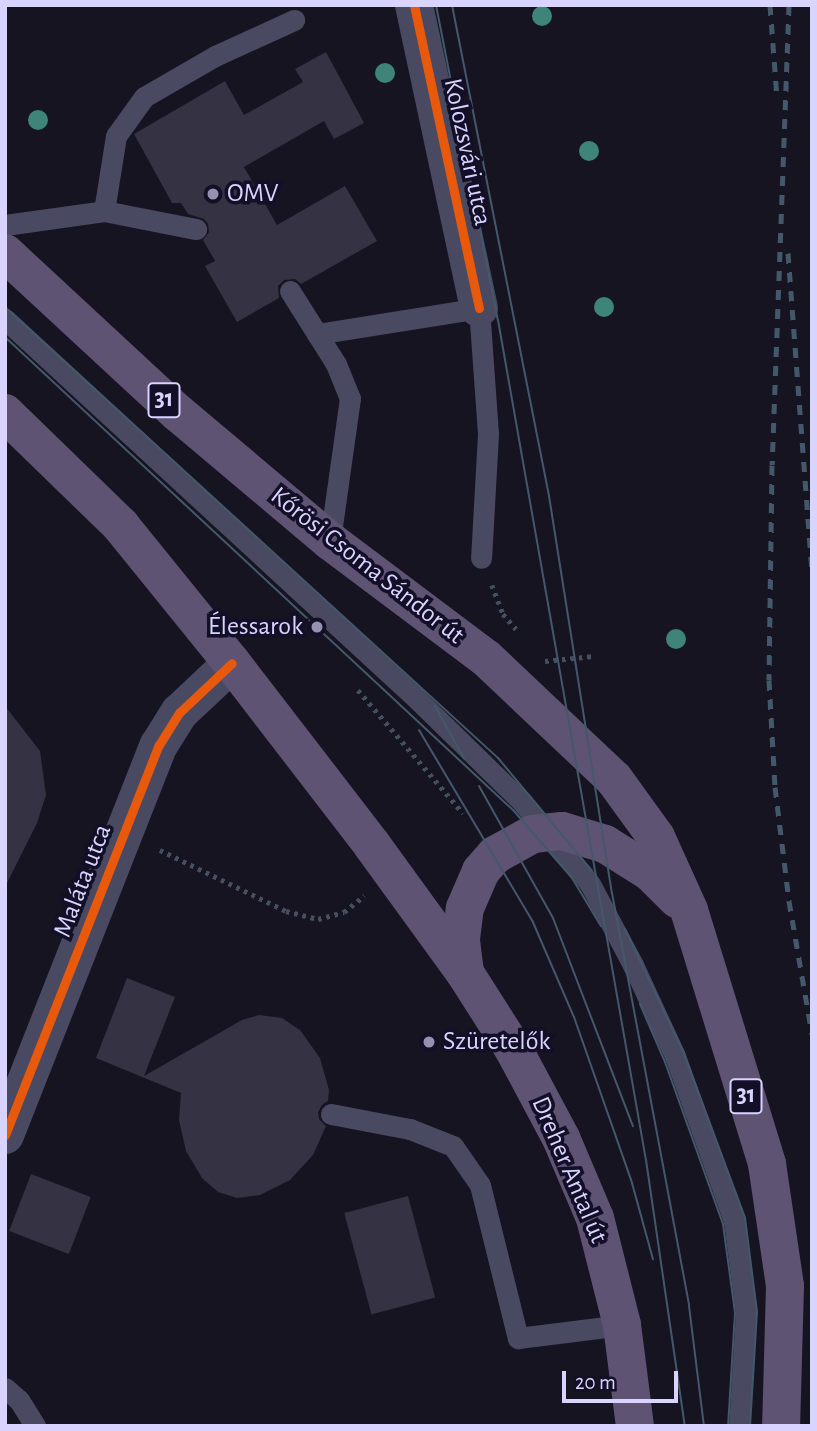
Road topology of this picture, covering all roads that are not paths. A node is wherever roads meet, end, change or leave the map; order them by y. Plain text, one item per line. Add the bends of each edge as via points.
1 (414, 5) edge
2 (294, 20) dead end
3 (104, 211) junction
4 (5, 225) edge
5 (196, 229) dead end
6 (5, 253) edge
7 (290, 291) dead end
8 (479, 308) junction
9 (5, 319) edge
10 (317, 334) junction
11 (5, 413) edge
12 (330, 541) junction
13 (481, 558) road end
14 (232, 663) junction
15 (548, 832) junction
16 (689, 910) junction
17 (465, 972) junction
18 (331, 1114) dead end
19 (5, 1135) edge
20 (622, 1325) junction
21 (5, 1388) edge
22 (35, 1426) edge
23 (635, 1426) edge
24 (739, 1426) edge
25 (781, 1426) edge

1 - 8 street, Kolozsvári utca
2 - 3 lane via 215,56 144,97 116,136
3 - 4 lane
3 - 5 lane
6 - 12 main road, Kőrösi Csoma Sándor út / 31 via 178,413
7 - 10 lane
8 - 10 lane
8 - 13 lane via 488,434
9 - 15 lane via 418,700
10 - 12 lane via 350,398
11 - 14 main road via 121,526
12 - 16 main road, Kőrösi Csoma Sándor út / 31 via 486,658 614,779 656,838
14 - 17 main road
14 - 19 street, Maláta utca via 180,712 159,745
15 - 16 main road via 562,831 619,851 651,873
15 - 17 main road via 513,843 481,871 465,908 461,939
15 - 24 lane via 590,884 632,965 675,1056 734,1221 746,1313
16 - 25 main road, 31 via 766,1164 776,1218 785,1286
17 - 20 main road, Dreher Antal út via 561,1138 595,1218
18 - 20 lane via 410,1129 453,1146 480,1185 518,1338
20 - 23 main road, Dreher Antal út
21 - 22 lane via 19,1400

